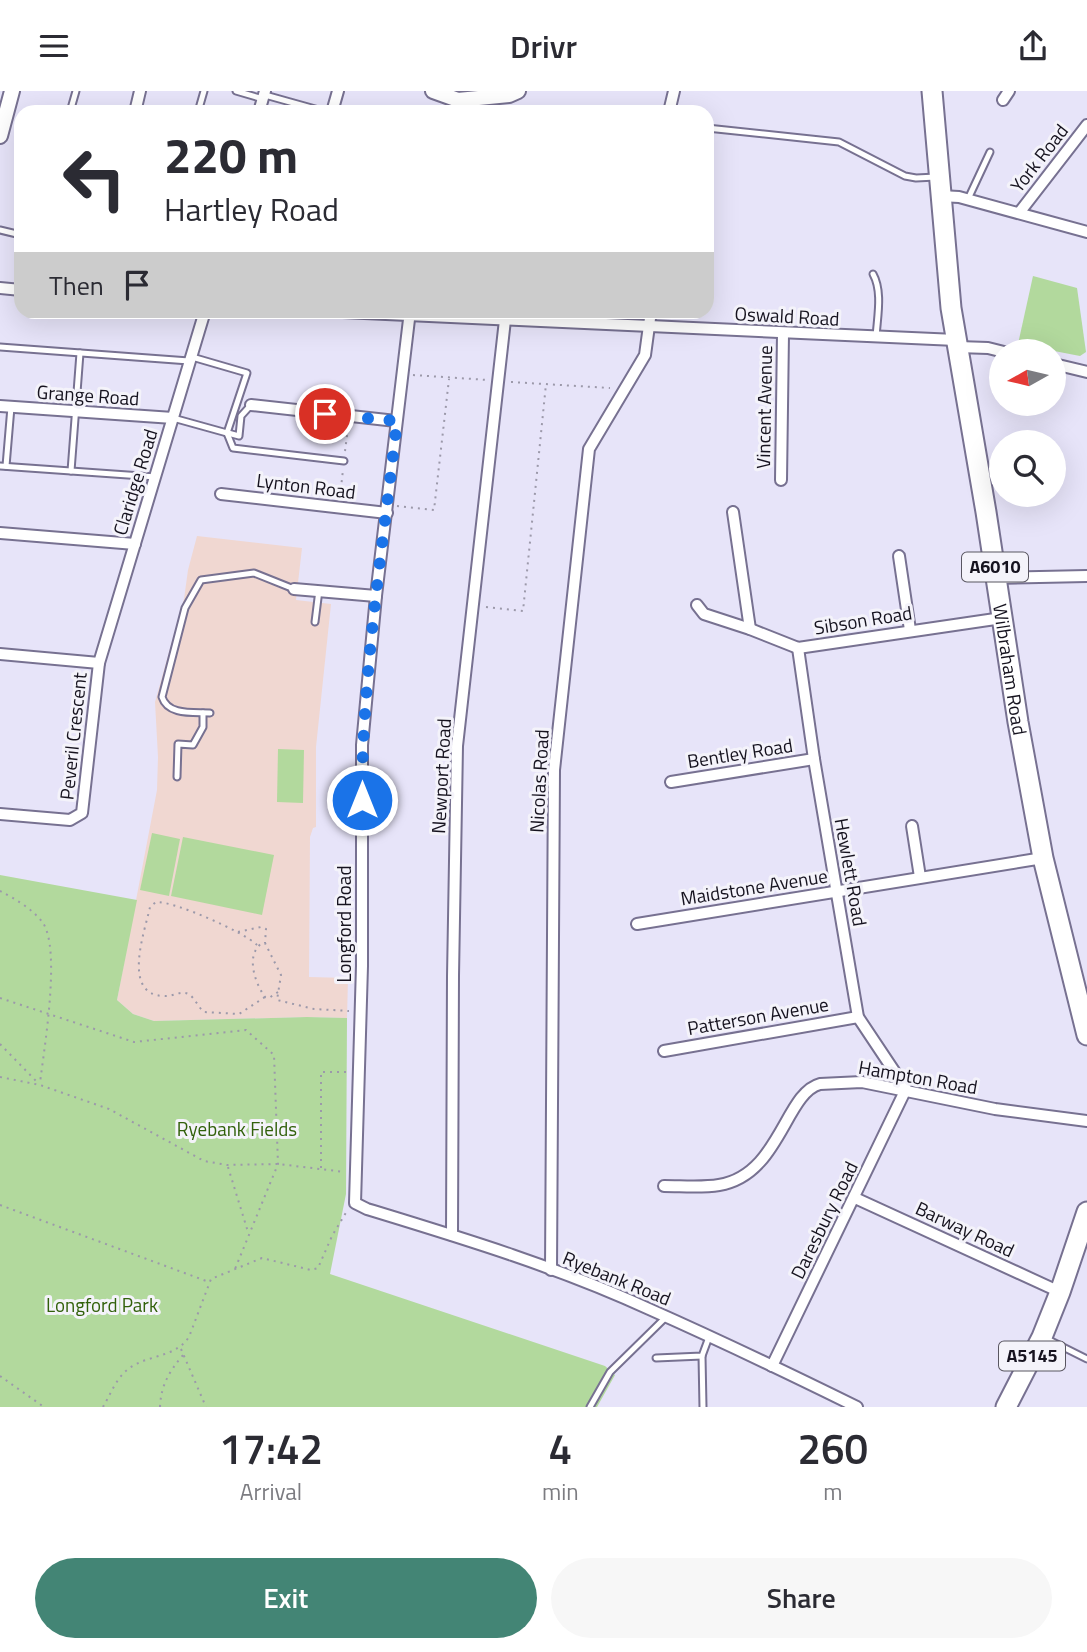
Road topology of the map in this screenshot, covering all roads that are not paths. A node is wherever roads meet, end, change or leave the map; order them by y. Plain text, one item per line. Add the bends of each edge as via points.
1 (12, 91) edge
2 (236, 91) edge
3 (433, 91) edge
4 (518, 91) edge
5 (932, 91) edge
6 (264, 95) edge
7 (300, 105) edge
8 (454, 105) edge
9 (461, 105) edge
10 (1087, 125) edge
11 (714, 129) edge
12 (0, 136) edge
13 (990, 152) dead end
14 (939, 187) junction
15 (968, 199) junction
16 (1019, 213) junction
17 (1087, 232) edge
18 (873, 274) dead end
19 (203, 319) edge
20 (408, 319) edge
21 (489, 319) edge
22 (650, 319) edge
23 (505, 320) junction
24 (649, 327) junction
25 (783, 334) junction
26 (876, 338) junction
27 (957, 344) junction
28 (0, 347) edge
29 (989, 348) edge
30 (79, 353) junction
31 (192, 359) junction
32 (1066, 367) edge
33 (1087, 372) edge
34 (250, 405) joint
35 (6, 407) edge
36 (75, 412) junction
37 (173, 418) junction
38 (397, 421) junction
39 (227, 433) junction
40 (344, 461) dead end
41 (3, 466) edge
42 (71, 471) junction
43 (156, 477) junction
44 (781, 480) dead end
45 (221, 494) dead end
46 (387, 509) junction
47 (733, 512) dead end
48 (0, 533) edge
49 (135, 544) junction
50 (900, 556) dead end
51 (1087, 576) edge
52 (996, 577) junction
53 (294, 589) joint
54 (319, 590) junction
55 (376, 596) junction
56 (697, 605) dead end
57 (1002, 618) junction
58 (315, 622) dead end
59 (750, 629) junction
60 (910, 630) junction
61 (798, 648) junction
62 (0, 654) edge
63 (0, 661) edge
64 (99, 663) junction
65 (814, 759) junction
66 (177, 777) dead end
67 (671, 782) dead end
68 (0, 814) edge
69 (912, 826) dead end
70 (1043, 857) junction
71 (920, 877) junction
72 (836, 891) junction
73 (637, 923) dead end
74 (858, 1017) junction
75 (1087, 1035) edge
76 (664, 1051) dead end
77 (905, 1089) junction
78 (1087, 1121) edge
79 (664, 1186) dead end
80 (855, 1198) junction
81 (355, 1203) joint
82 (1087, 1212) edge
83 (452, 1235) junction
84 (551, 1270) junction
85 (1060, 1292) junction
86 (666, 1317) junction
87 (709, 1337) junction
88 (1042, 1337) junction
89 (702, 1356) junction
90 (656, 1358) dead end
91 (1087, 1359) edge
92 (772, 1366) junction
93 (590, 1407) edge
94 (703, 1407) edge
95 (856, 1407) edge
96 (1006, 1407) edge

1 - 12 main road
2 - 6 lane
3 - 8 main road
4 - 9 main road
5 - 14 highway, Wilbraham Road / A6010
6 - 7 lane
10 - 16 street, York Road
11 - 14 lane via 839,142 905,176
13 - 15 lane
14 - 15 street
14 - 27 highway, Wilbraham Road / A6010
15 - 16 street
16 - 17 street
18 - 26 lane via 878,302
19 - 31 street, Claridge Road
20 - 38 street, Longford Road
21 - 23 street, Oswald Road
22 - 24 street, Nicolas Road
23 - 24 street, Oswald Road
23 - 83 street, Newport Road via 457,746
24 - 25 street, Oswald Road
24 - 84 street, Nicolas Road via 645,355 589,449 554,770
25 - 26 street, Oswald Road
25 - 44 street, Vincent Avenue
26 - 27 street, Oswald Road
27 - 29 street, Oswald Road
27 - 52 highway, Wilbraham Road / A6010
28 - 30 lane
30 - 31 lane
30 - 36 lane
31 - 37 street, Claridge Road
31 - 39 lane via 247,373
32 - 33 street
34 - 38 street
34 - 39 lane via 241,416 239,436
35 - 36 street, Grange Road
35 - 41 lane
36 - 37 street, Grange Road
36 - 42 lane
37 - 39 lane
37 - 43 street, Claridge Road
38 - 46 street, Longford Road
39 - 40 lane via 233,448
41 - 42 lane
42 - 43 lane
43 - 49 street, Claridge Road
45 - 46 street, Lynton Road
46 - 55 street, Longford Road
47 - 59 street
48 - 49 street
49 - 64 street, Claridge Road
50 - 60 street
51 - 52 street
52 - 57 highway, Wilbraham Road / A6010
53 - 54 street
53 - 66 lane via 254,573 201,580 185,608 162,697 166,706 176,711 206,713 193,745 178,744
54 - 55 street
54 - 58 lane
55 - 81 street, Longford Road via 362,745
56 - 59 street, Sibson Road via 704,614
57 - 60 street, Sibson Road
57 - 70 highway, Wilbraham Road / A6010
59 - 61 street, Sibson Road
60 - 61 street, Sibson Road
61 - 65 street, Hewlett Road
62 - 63 street
62 - 64 street
64 - 68 street, Peveril Crescent via 82,813 69,820
65 - 67 street, Bentley Road
65 - 72 street, Hewlett Road
69 - 71 street
70 - 71 street, Maidstone Avenue
70 - 75 highway, Wilbraham Road / A6010
71 - 72 street, Maidstone Avenue
72 - 73 street, Maidstone Avenue
72 - 74 street, Hewlett Road
74 - 76 street, Patterson Avenue
74 - 77 street, Hewlett Road
77 - 78 street, Hampton Road via 995,1109
77 - 79 street, Hampton Road via 862,1082 814,1086 753,1169 720,1185
77 - 80 street, Daresbury Road
80 - 85 street, Barway Road
80 - 92 street, Daresbury Road
81 - 83 street, Ryebank Road
82 - 85 highway, A5145
83 - 84 street, Ryebank Road
84 - 86 street, Ryebank Road
85 - 88 highway, A5145
86 - 87 street, Ryebank Road
86 - 93 lane via 610,1372
87 - 89 lane
87 - 92 street, Ryebank Road
88 - 91 lane
88 - 96 highway, A5145
89 - 90 lane
89 - 94 lane
92 - 95 street, Ryebank Road

